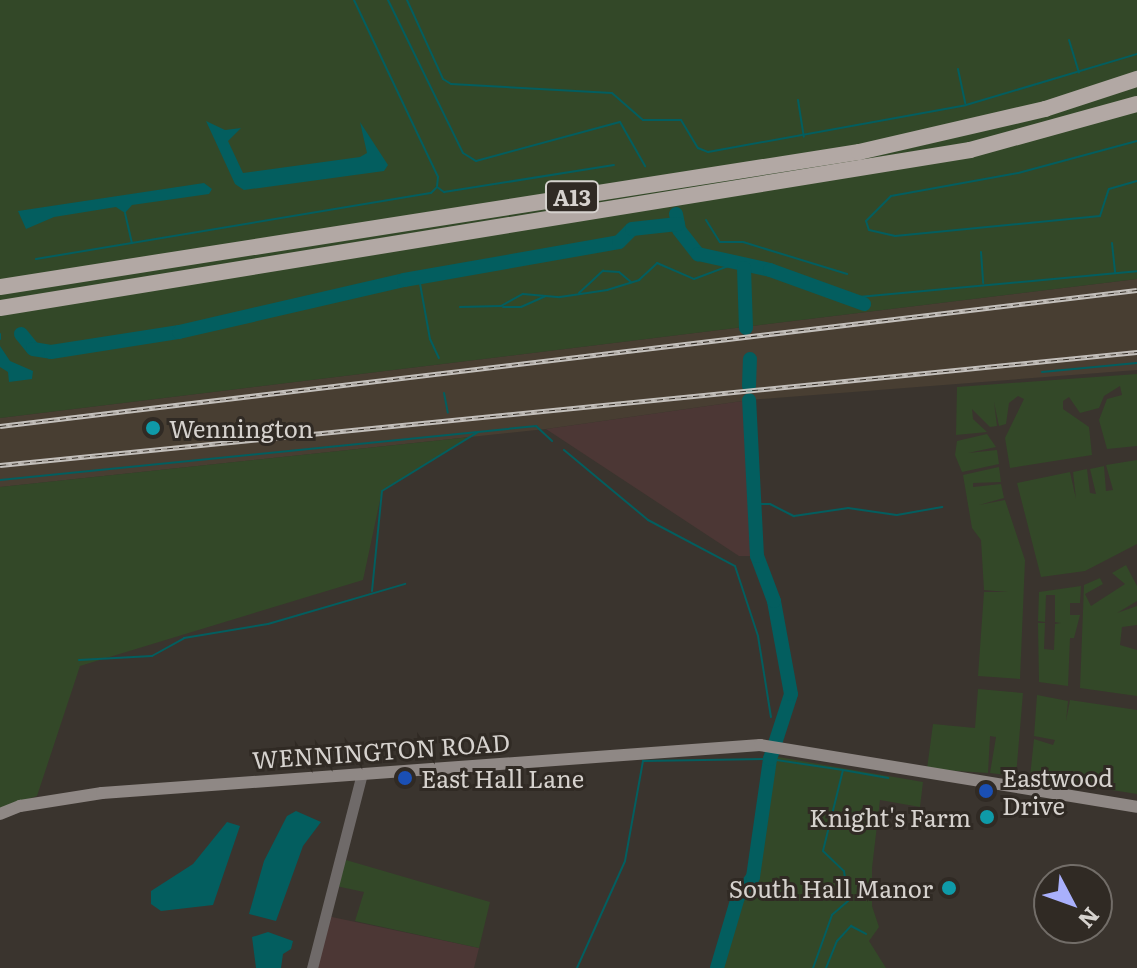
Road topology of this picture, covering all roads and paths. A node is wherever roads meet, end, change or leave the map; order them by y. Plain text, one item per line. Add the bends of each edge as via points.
1 (1137, 79) edge
2 (1137, 104) edge
3 (0, 287) edge
4 (0, 308) edge
5 (362, 773) junction
6 (1137, 807) edge
7 (0, 814) edge
8 (312, 968) edge

1 - 3 highway, A13 via 1045,109 859,152
2 - 4 highway, A13 via 970,150
5 - 6 main road, WENNINGTON ROAD via 768,745
5 - 7 main road, WENNINGTON ROAD via 102,793
5 - 8 street

